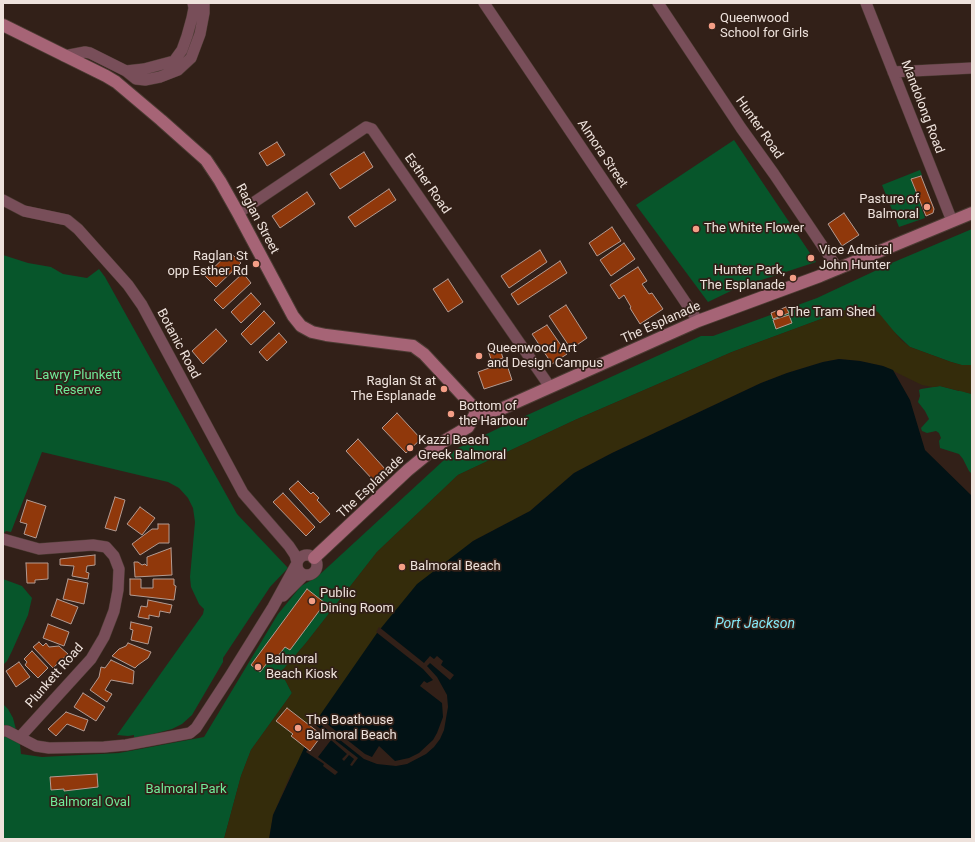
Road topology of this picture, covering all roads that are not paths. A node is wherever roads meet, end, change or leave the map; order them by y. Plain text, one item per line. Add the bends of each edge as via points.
1 (193, 3) edge
2 (204, 3) edge
3 (484, 3) edge
4 (658, 3) edge
5 (866, 3) edge
6 (3, 25) edge
7 (64, 56) junction
8 (972, 68) edge
9 (126, 71) junction
10 (893, 72) junction
11 (3, 200) edge
12 (238, 213) junction
13 (972, 213) edge
14 (952, 221) junction
15 (838, 269) junction
16 (698, 321) junction
17 (550, 387) junction
18 (477, 411) junction
19 (3, 539) edge
20 (303, 560) junction
21 (304, 575) junction
22 (273, 607) junction
23 (3, 731) edge
24 (20, 737) junction

1 - 9 street via 187,36 182,50 174,61
2 - 9 street via 200,34 193,53 183,67 160,77 145,80 136,79
3 - 16 street, Almora Street
4 - 15 street, Hunter Road
5 - 10 street, Mandolong Road
6 - 7 street, Raglan Street
7 - 9 street via 90,53
7 - 12 street, Raglan Street via 116,82 199,153 214,170
8 - 10 street
10 - 14 street, Mandolong Road
11 - 20 street, Botanic Road via 24,211 67,220 128,285 142,305 243,493 295,555
12 - 17 street, Esther Road via 366,127 372,129
12 - 18 street, Raglan Street via 293,316 301,326 326,335 413,346 424,354
13 - 14 street, The Esplanade
14 - 15 street, The Esplanade
15 - 16 street, The Esplanade
16 - 17 street, The Esplanade
17 - 18 street, The Esplanade via 501,409
18 - 20 street, The Esplanade via 468,427 441,443
19 - 24 street, Plunkett Road via 39,549 93,545 106,548 114,556 119,569 114,611 104,637 91,659
20 - 21 street, Botanic Road via 299,572
20 - 21 street, The Esplanade via 317,564 311,575
20 - 22 street, The Esplanade
21 - 22 street, The Esplanade
22 - 24 street, The Esplanade via 196,728 190,733 126,745 85,748 42,748
23 - 24 street

